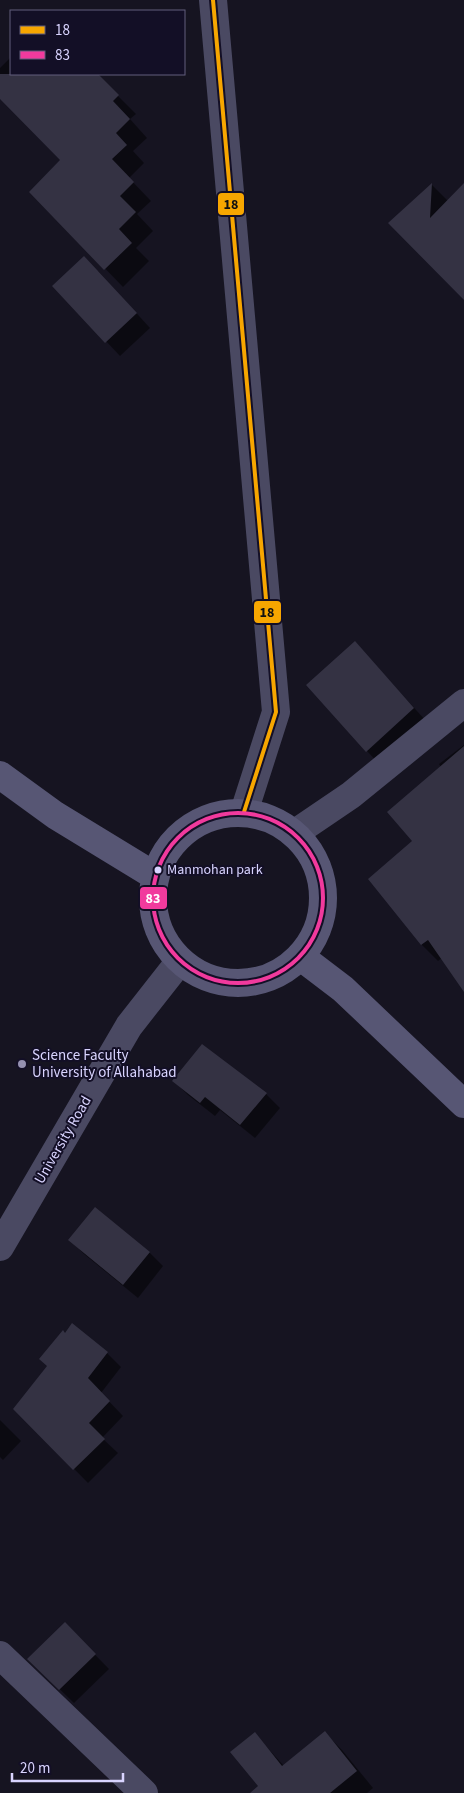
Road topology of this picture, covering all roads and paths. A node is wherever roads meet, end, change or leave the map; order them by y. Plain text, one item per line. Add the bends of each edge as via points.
1 (213, 0) edge
2 (464, 703) edge
3 (0, 775) edge
4 (244, 812) junction
5 (295, 833) junction
6 (155, 876) junction
7 (300, 957) junction
8 (180, 961) junction
9 (464, 1104) edge
10 (0, 1247) edge
11 (0, 1655) edge
12 (144, 1793) edge

1 - 4 street via 276,712
2 - 5 street via 350,795
3 - 6 main road via 55,815
4 - 5 main road via 272,818
4 - 6 main road via 215,815 188,828 167,849
5 - 7 main road via 316,861 324,894 319,928
6 - 8 main road via 156,922
7 - 8 main road via 274,976 242,984 208,979
7 - 9 main road via 343,989
8 - 10 street, University Road via 129,1026
11 - 12 street

